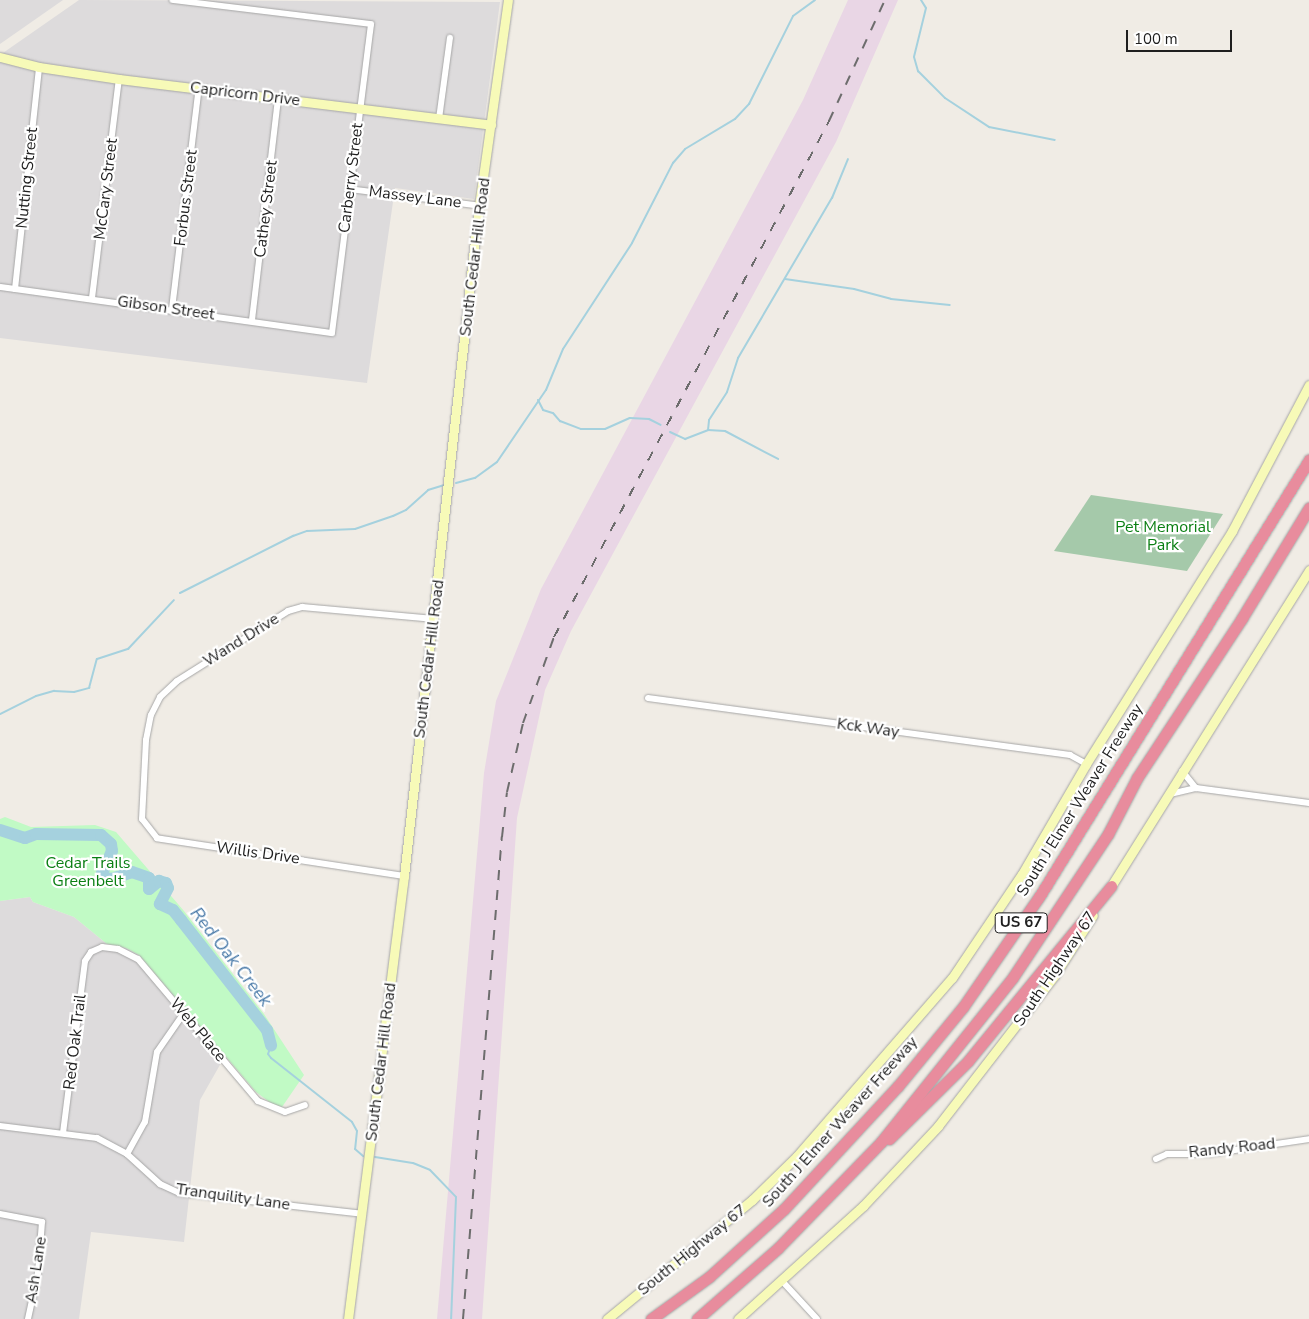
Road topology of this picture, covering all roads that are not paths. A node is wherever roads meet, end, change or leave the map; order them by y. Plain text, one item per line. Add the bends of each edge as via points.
1 (172, 0) edge
2 (508, 0) edge
3 (450, 38) dead end
4 (0, 57) edge
5 (39, 68) junction
6 (119, 79) junction
7 (200, 88) junction
8 (278, 98) junction
9 (359, 108) junction
10 (439, 119) junction
11 (491, 125) junction
12 (349, 188) junction
13 (481, 206) junction
14 (0, 287) edge
15 (15, 288) junction
16 (92, 298) junction
17 (172, 309) junction
18 (252, 320) junction
19 (332, 333) joint
20 (1309, 385) edge
21 (1309, 460) edge
22 (1309, 508) edge
23 (1309, 570) edge
24 (434, 619) junction
25 (648, 698) dead end
26 (1086, 764) junction
27 (1182, 771) junction
28 (1196, 788) junction
29 (1166, 795) junction
30 (142, 797) joint
31 (1309, 803) edge
32 (404, 876) junction
33 (1111, 886) junction
34 (91, 952) joint
35 (184, 1013) junction
36 (305, 1105) dead end
37 (0, 1126) edge
38 (63, 1133) junction
39 (1309, 1139) edge
40 (880, 1142) junction
41 (127, 1154) junction
42 (1156, 1159) dead end
43 (0, 1214) edge
44 (362, 1214) junction
45 (783, 1282) junction
46 (28, 1319) edge
47 (348, 1319) edge
48 (607, 1319) edge
49 (651, 1319) edge
50 (697, 1319) edge
51 (738, 1319) edge
52 (818, 1319) edge

1 - 9 street, Carberry Street via 371,24
2 - 11 main road, South Cedar Hill Road
3 - 10 street
4 - 5 main road, Capricorn Drive
5 - 6 main road, Capricorn Drive
5 - 15 street, Nutting Street
6 - 7 main road, Capricorn Drive
6 - 16 street, McCary Street
7 - 8 main road, Capricorn Drive
7 - 17 street, Forbus Street
8 - 9 main road, Capricorn Drive
8 - 18 street, Cathey Street
9 - 10 main road, Capricorn Drive
9 - 12 street, Carberry Street
10 - 11 main road, Capricorn Drive
11 - 13 main road, South Cedar Hill Road
12 - 13 street, Massey Lane
12 - 19 street, Carberry Street
13 - 24 main road, South Cedar Hill Road
14 - 15 street, Gibson Street
15 - 16 street, Gibson Street
16 - 17 street, Gibson Street
17 - 18 street, Gibson Street
18 - 19 street, Gibson Street
20 - 26 main road, South Highway 67 via 1232,531
21 - 49 highway, South J Elmer Weaver Freeway / US 67 via 1039,897 963,1006 898,1086 784,1209 717,1271
22 - 40 highway, US 67 via 1242,618 1137,778 1108,834 1013,977
23 - 27 main road, South Highway 67
24 - 30 street, Wand Drive via 302,607 277,616 177,681 160,697 151,715 146,740
24 - 32 main road, South Cedar Hill Road
25 - 26 street, Kck Way via 1065,754
26 - 48 main road, South Highway 67 via 990,924 952,978 898,1043 797,1156 752,1200
27 - 28 street
27 - 29 main road, South Highway 67
28 - 29 street
28 - 31 street
29 - 33 main road, South Highway 67
30 - 32 street, Willis Drive via 142,819 157,838
32 - 44 main road, South Cedar Hill Road
33 - 40 highway via 968,1061 892,1139
33 - 45 main road, South Highway 67 via 1054,976 938,1126 863,1206
34 - 35 street, Web Place via 102,947 130,954
34 - 38 street, Red Oak Trail via 85,961
35 - 36 street, Web Place via 258,1102 285,1112
35 - 41 street via 157,1052 145,1122
37 - 38 street, Tranquility Lane
38 - 41 street, Tranquility Lane via 96,1138
39 - 42 street, Randy Road via 1208,1154 1167,1154
40 - 50 highway, US 67 via 778,1248
41 - 44 street, Tranquility Lane via 160,1184 180,1193
43 - 46 street, Ash Lane via 42,1222 38,1272
44 - 47 main road, South Cedar Hill Road
45 - 51 main road, South Highway 67
45 - 52 street

